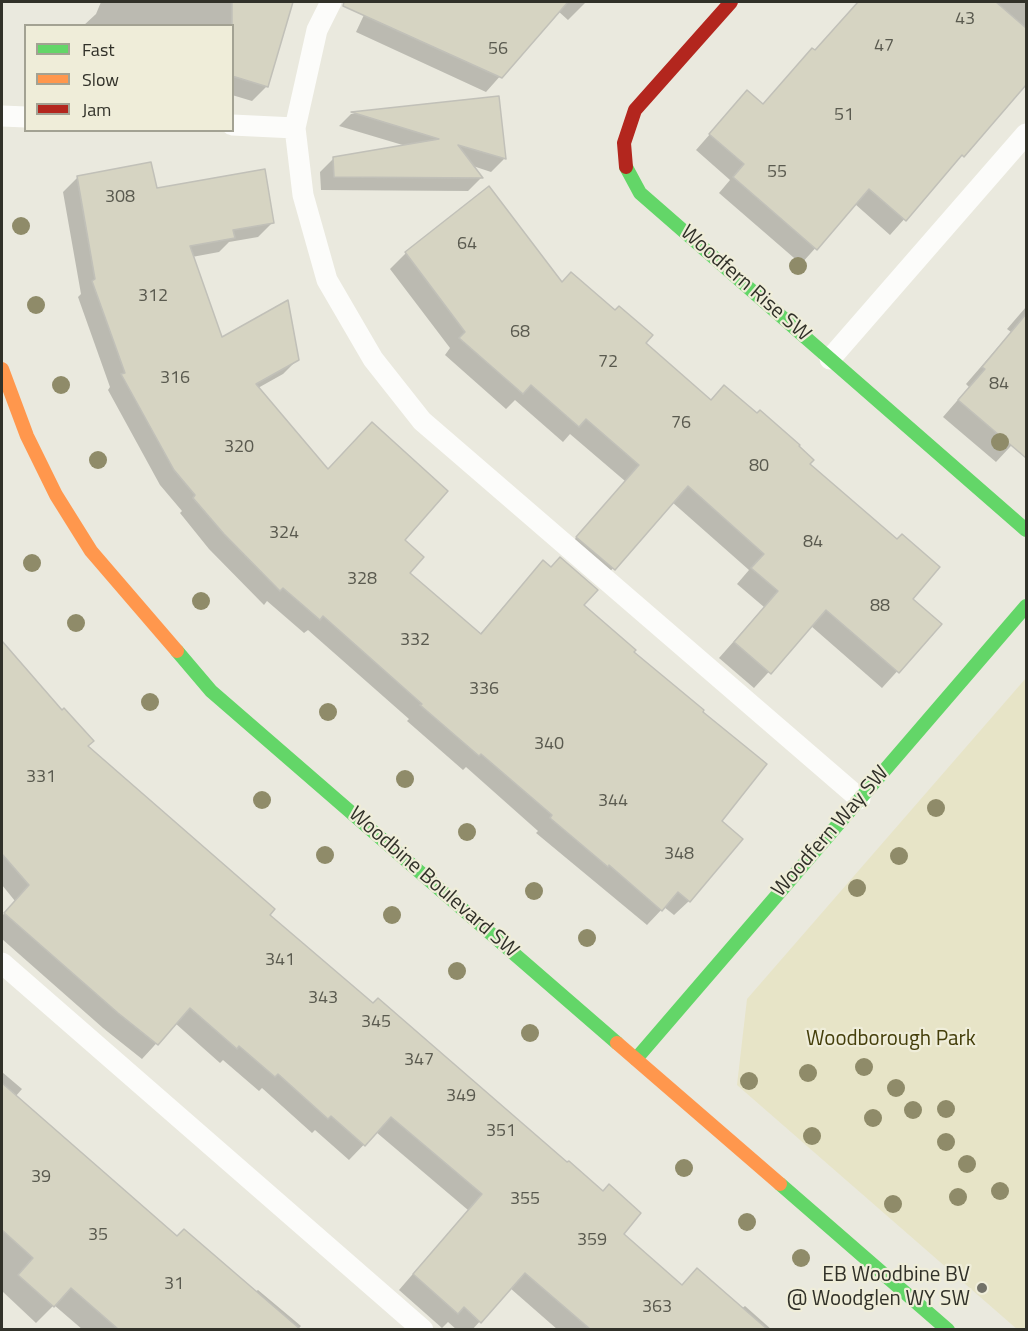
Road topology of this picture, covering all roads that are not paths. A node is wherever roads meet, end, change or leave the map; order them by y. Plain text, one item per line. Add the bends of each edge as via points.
1 (332, 2) edge
2 (731, 2) edge
3 (2, 116) edge
4 (24, 117) edge
5 (234, 125) edge
6 (295, 128) junction
7 (1026, 134) edge
8 (830, 359) junction
9 (2, 369) edge
10 (1026, 530) edge
11 (1026, 606) edge
12 (860, 799) junction
13 (2, 963) edge
14 (636, 1059) junction
15 (423, 1329) edge
16 (948, 1329) edge

1 - 6 lane via 317,30
2 - 8 street, Woodfern Rise SW via 635,110 626,128 626,169 640,194
3 - 4 lane
5 - 6 lane
6 - 12 lane via 303,195 327,280 373,359 422,421
7 - 8 lane
8 - 10 street, Woodfern Rise SW
9 - 14 street, Woodbine Boulevard SW via 27,436 56,495 91,551 212,691
11 - 12 street, Woodfern Way SW
12 - 14 street, Woodfern Way SW
13 - 15 lane
14 - 16 street, Woodbine Boulevard SW

